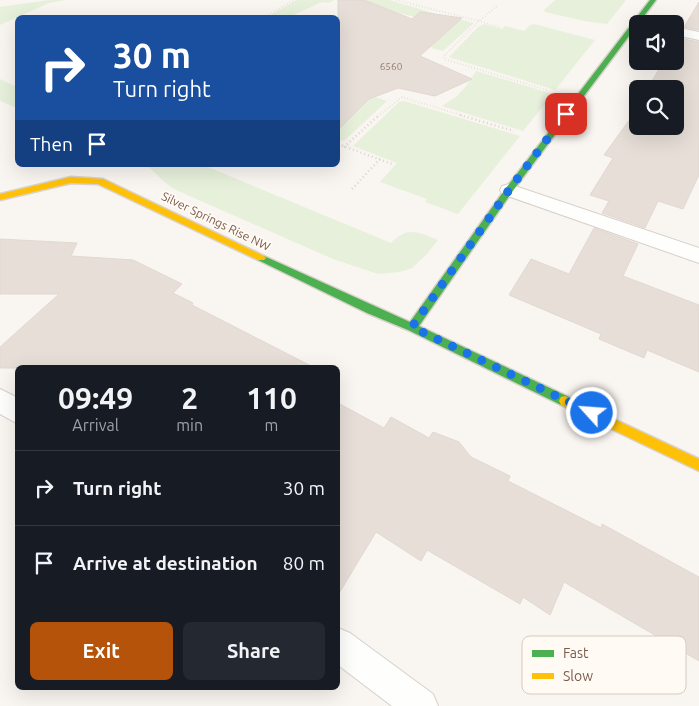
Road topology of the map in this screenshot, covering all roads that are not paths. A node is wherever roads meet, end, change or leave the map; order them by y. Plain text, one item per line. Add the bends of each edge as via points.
1 (652, 0) edge
2 (645, 15) edge
3 (684, 33) edge
4 (699, 36) edge
5 (629, 38) edge
6 (509, 190) junction
7 (0, 197) edge
8 (699, 256) edge
9 (412, 327) junction
10 (0, 400) edge
11 (15, 411) edge
12 (699, 465) edge
13 (340, 646) edge
14 (422, 706) edge

1 - 2 street
3 - 4 lane
5 - 6 street
6 - 8 lane
6 - 9 street
7 - 9 street, Silver Springs Rise NW via 71,180 100,180
9 - 12 street, Silver Springs Rise NW
10 - 11 lane
13 - 14 lane

